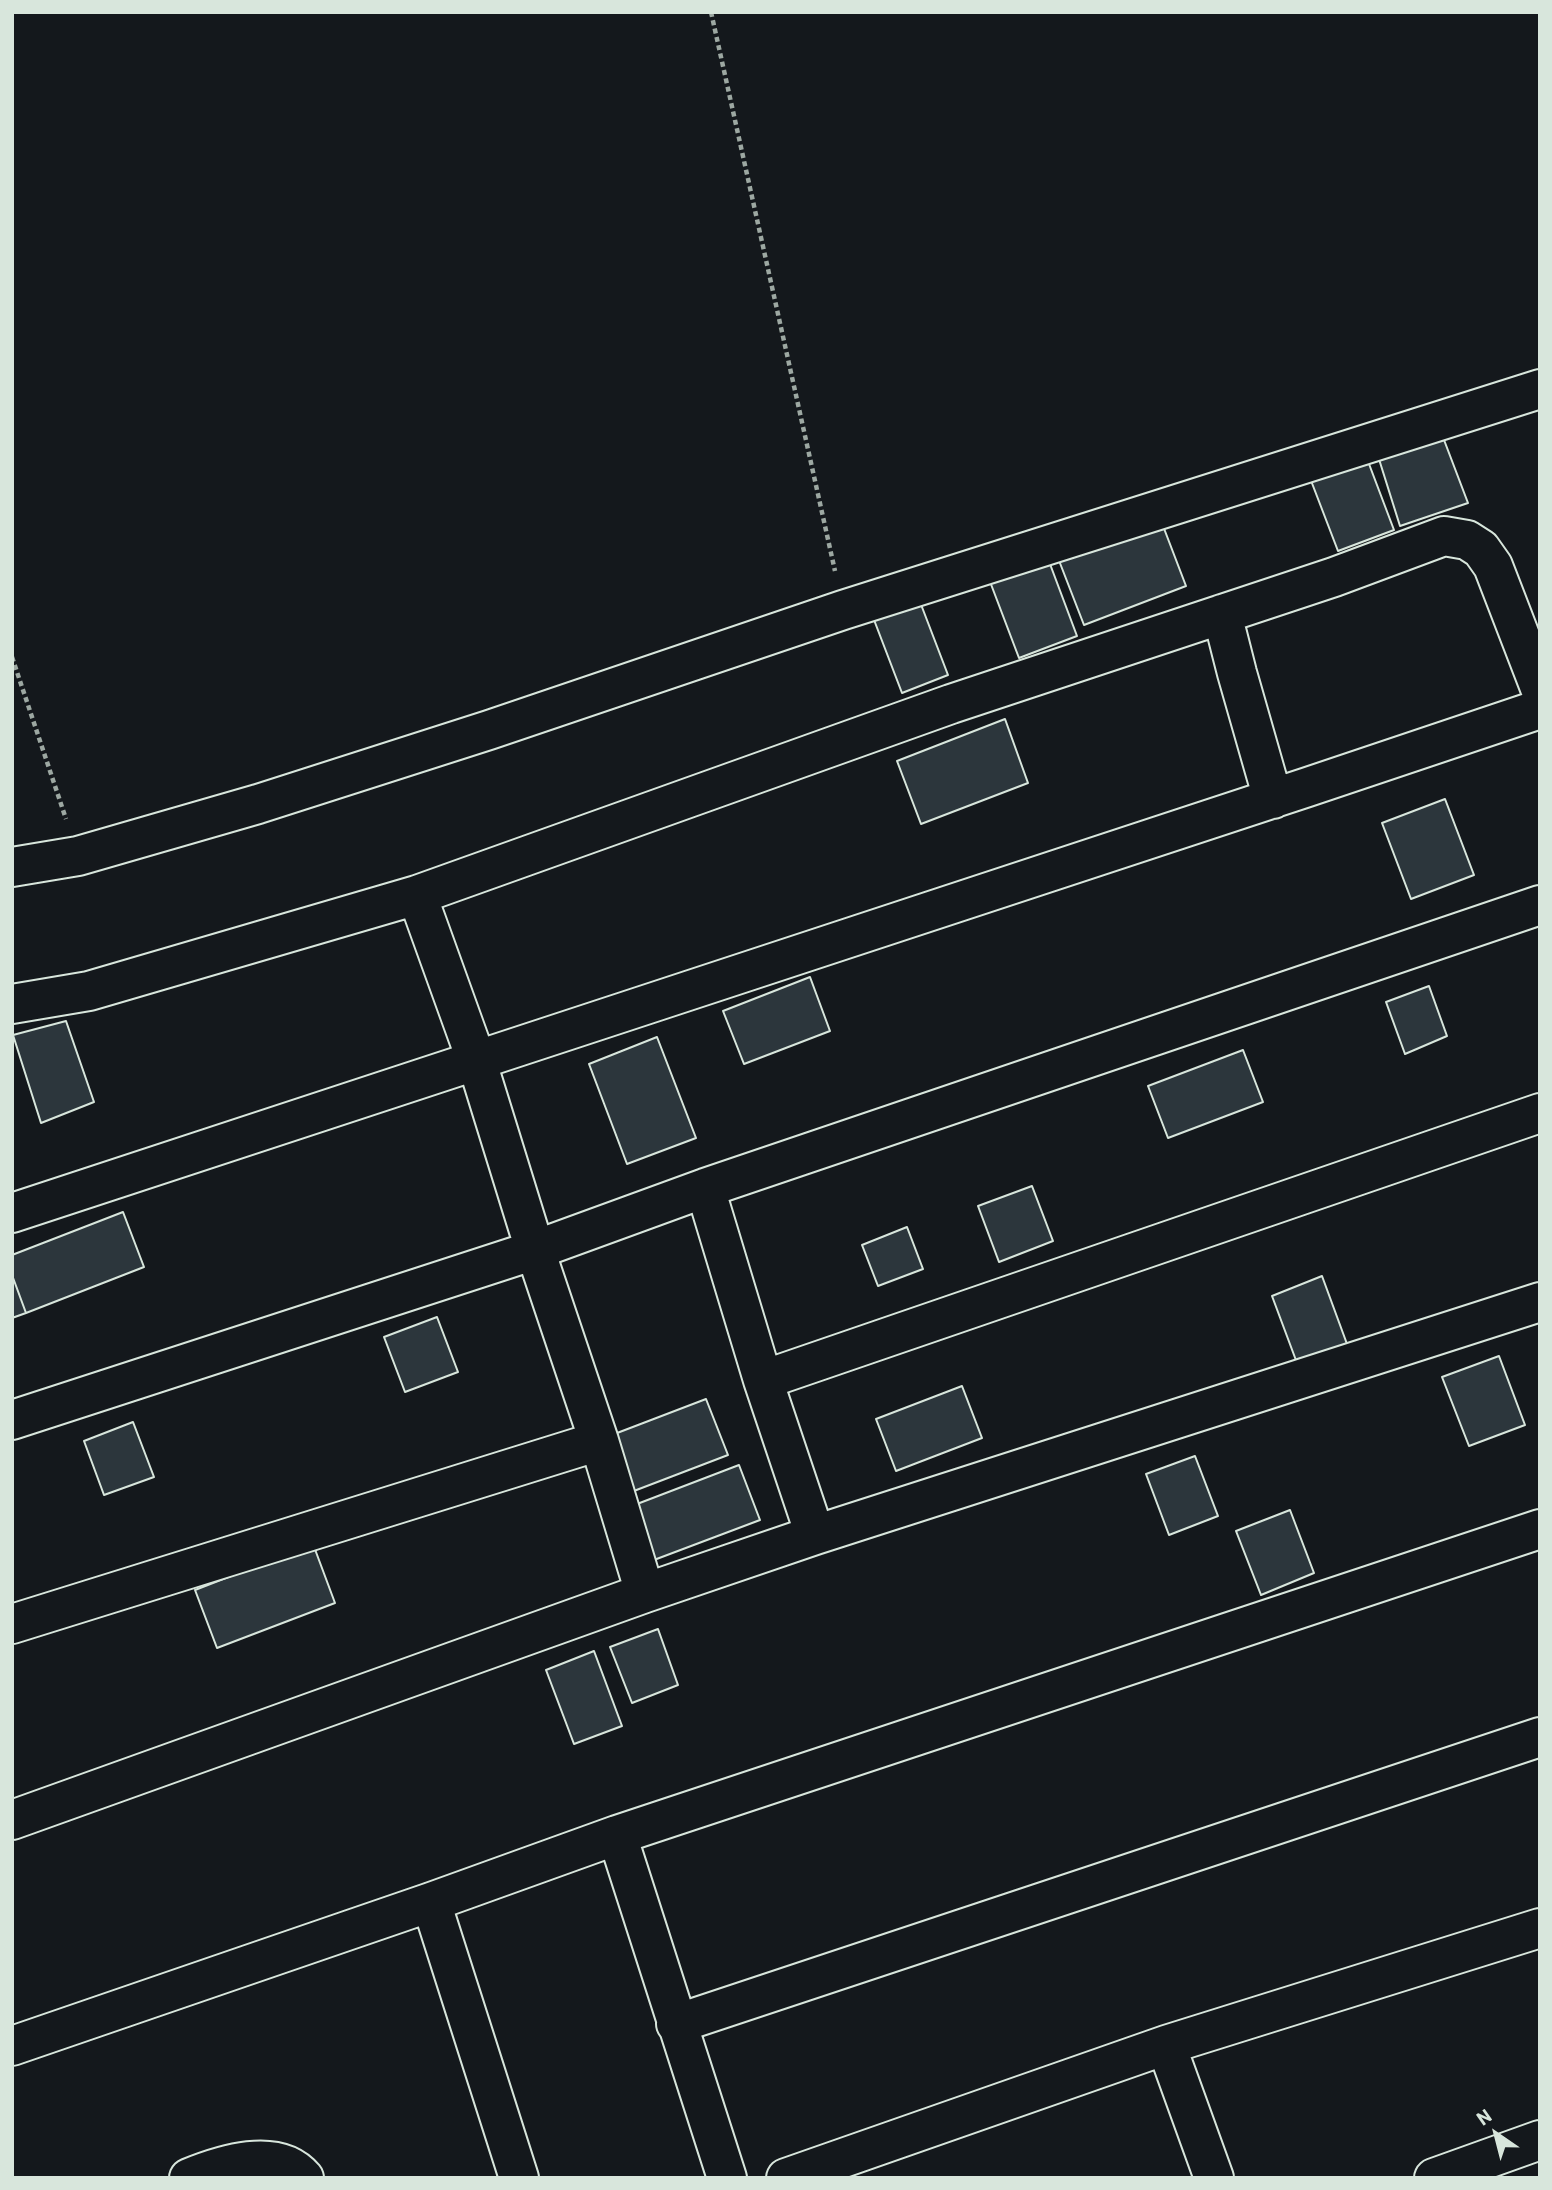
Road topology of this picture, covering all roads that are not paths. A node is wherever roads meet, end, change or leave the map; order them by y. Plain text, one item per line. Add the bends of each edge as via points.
1 (1540, 389) edge
2 (1222, 614) junction
3 (1537, 674) edge
4 (1540, 709) edge
5 (1273, 799) junction
6 (12, 867) edge
7 (417, 895) junction
8 (1540, 905) edge
9 (12, 1004) edge
10 (476, 1059) junction
11 (1540, 1113) edge
12 (705, 1188) junction
13 (12, 1213) edge
14 (535, 1250) junction
15 (1540, 1302) edge
16 (763, 1380) junction
17 (12, 1420) edge
18 (599, 1441) junction
19 (1540, 1529) edge
20 (815, 1535) junction
21 (645, 1593) junction
22 (12, 1624) edge
23 (1540, 1737) edge
24 (12, 1820) edge
25 (617, 1835) junction
26 (431, 1902) junction
27 (1540, 1928) edge
28 (676, 2024) junction
29 (1166, 2045) junction
30 (12, 2046) edge
31 (1540, 2140) edge
32 (189, 2178) edge
33 (304, 2178) edge
34 (519, 2178) edge
35 (727, 2178) edge
36 (786, 2178) edge
37 (1214, 2178) edge
38 (1434, 2178) edge

1 - 6 street via 843,610 258,804 78,856
2 - 3 street via 1444,536 1467,540 1481,549 1493,566
2 - 5 street
2 - 7 street via 951,704
4 - 5 street
5 - 10 street
7 - 9 street via 89,991
7 - 10 street
8 - 12 street
10 - 13 street
10 - 14 street
11 - 16 street
12 - 14 street
12 - 16 street
14 - 17 street
14 - 18 street
15 - 20 street
16 - 20 street
18 - 21 street
18 - 22 street
19 - 25 street
20 - 21 street
21 - 24 street
23 - 28 street
25 - 26 street
25 - 28 street
26 - 30 street
26 - 34 street
27 - 29 street
28 - 35 street
29 - 36 street
29 - 37 street
31 - 38 street
32 - 33 street via 214,2168 264,2160 289,2165

